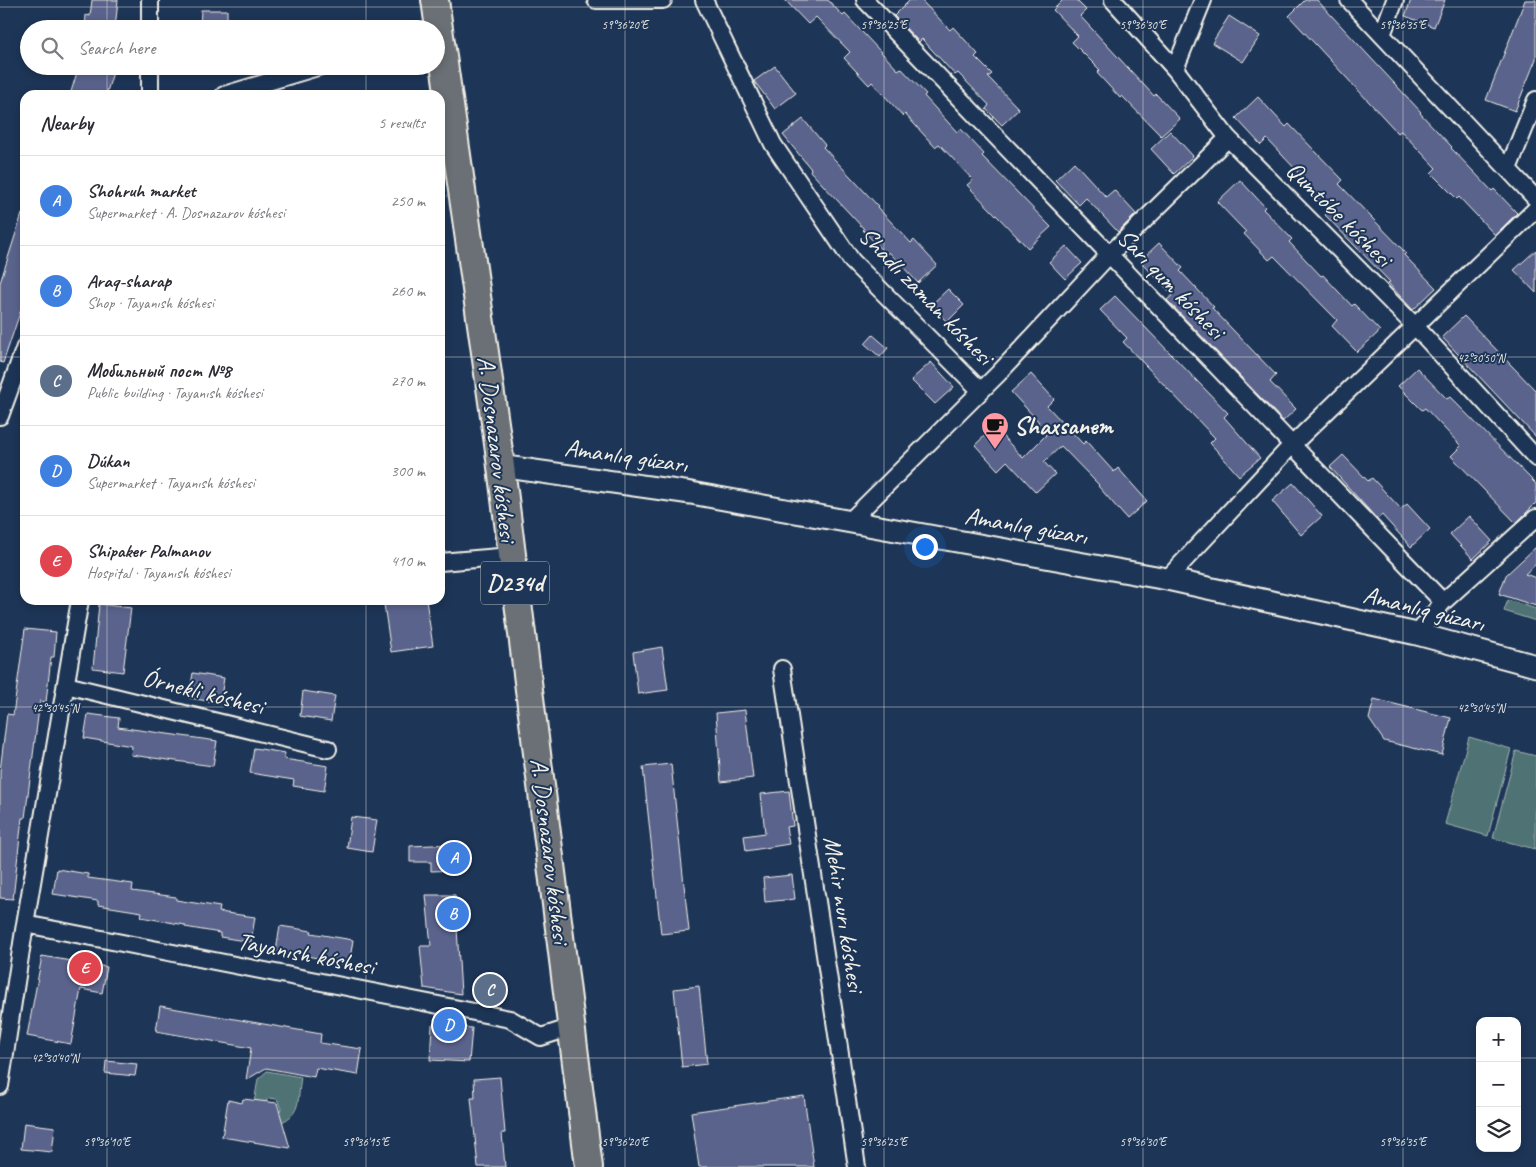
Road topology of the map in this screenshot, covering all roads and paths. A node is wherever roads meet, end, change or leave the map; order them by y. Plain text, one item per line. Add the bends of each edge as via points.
1 (150, 0) edge
2 (435, 0) edge
3 (596, 0) edge
4 (663, 0) edge
5 (704, 0) edge
6 (865, 0) edge
7 (1113, 0) edge
8 (1202, 0) edge
9 (1349, 0) edge
10 (1395, 0) edge
11 (150, 20) edge
12 (437, 20) edge
13 (1382, 35) junction
14 (1176, 69) junction
15 (150, 75) edge
16 (291, 75) edge
17 (444, 75) edge
18 (150, 90) edge
19 (241, 90) edge
20 (1536, 100) edge
21 (1228, 138) junction
22 (1508, 169) junction
23 (1536, 199) edge
24 (1536, 210) edge
25 (1108, 255) junction
26 (1415, 326) junction
27 (20, 361) edge
28 (982, 391) junction
29 (0, 416) edge
30 (1292, 444) junction
31 (1536, 458) edge
32 (500, 466) junction
33 (1536, 518) edge
34 (849, 522) junction
35 (511, 556) junction
36 (445, 562) edge
37 (1168, 579) junction
38 (1443, 602) junction
39 (79, 605) edge
40 (1417, 634) junction
41 (1536, 666) edge
42 (782, 669) dead end
43 (66, 684) junction
44 (328, 749) dead end
45 (25, 924) junction
46 (572, 1027) junction
47 (0, 1086) edge
48 (590, 1167) edge
49 (857, 1167) edge

1 - 11 street
2 - 12 main road, A. Dosnazarov kóshesi / D234d
3 - 4 street
5 - 28 street, Shadlı zaman kóshesi via 773,144 852,261
6 - 25 street, Sarı qum kóshesi
7 - 14 street, Qumtóbe kóshesi
8 - 14 street
9 - 13 street
10 - 13 street
13 - 22 street
14 - 21 street, Qumtóbe kóshesi
15 - 18 street
16 - 19 street
17 - 32 main road, A. Dosnazarov kóshesi / D234d
20 - 22 street
21 - 25 street
21 - 26 street, Qumtóbe kóshesi
22 - 23 street
24 - 26 street
25 - 28 street
25 - 30 street, Sarı qum kóshesi
26 - 30 street
26 - 31 street, Qumtóbe kóshesi
27 - 29 street
28 - 34 street
30 - 37 street
30 - 38 street, Sarı qum kóshesi
32 - 34 street, Amanlıq gúzarı via 692,493
32 - 35 main road, A. Dosnazarov kóshesi / D234d
33 - 38 street
34 - 37 street, Amanlıq gúzarı
35 - 36 street
35 - 46 main road, A. Dosnazarov kóshesi / D234d
37 - 40 street, Amanlıq gúzarı
38 - 40 street
39 - 43 street
40 - 41 street, Amanlıq gúzarı
42 - 49 street, Mehir nurı kóshesi
43 - 44 street, Órnekli kóshesi
43 - 45 street
45 - 46 street, Tayanısh kóshesi via 510,1019 541,1037
45 - 47 street
46 - 48 main road, A. Dosnazarov kóshesi / D234d

